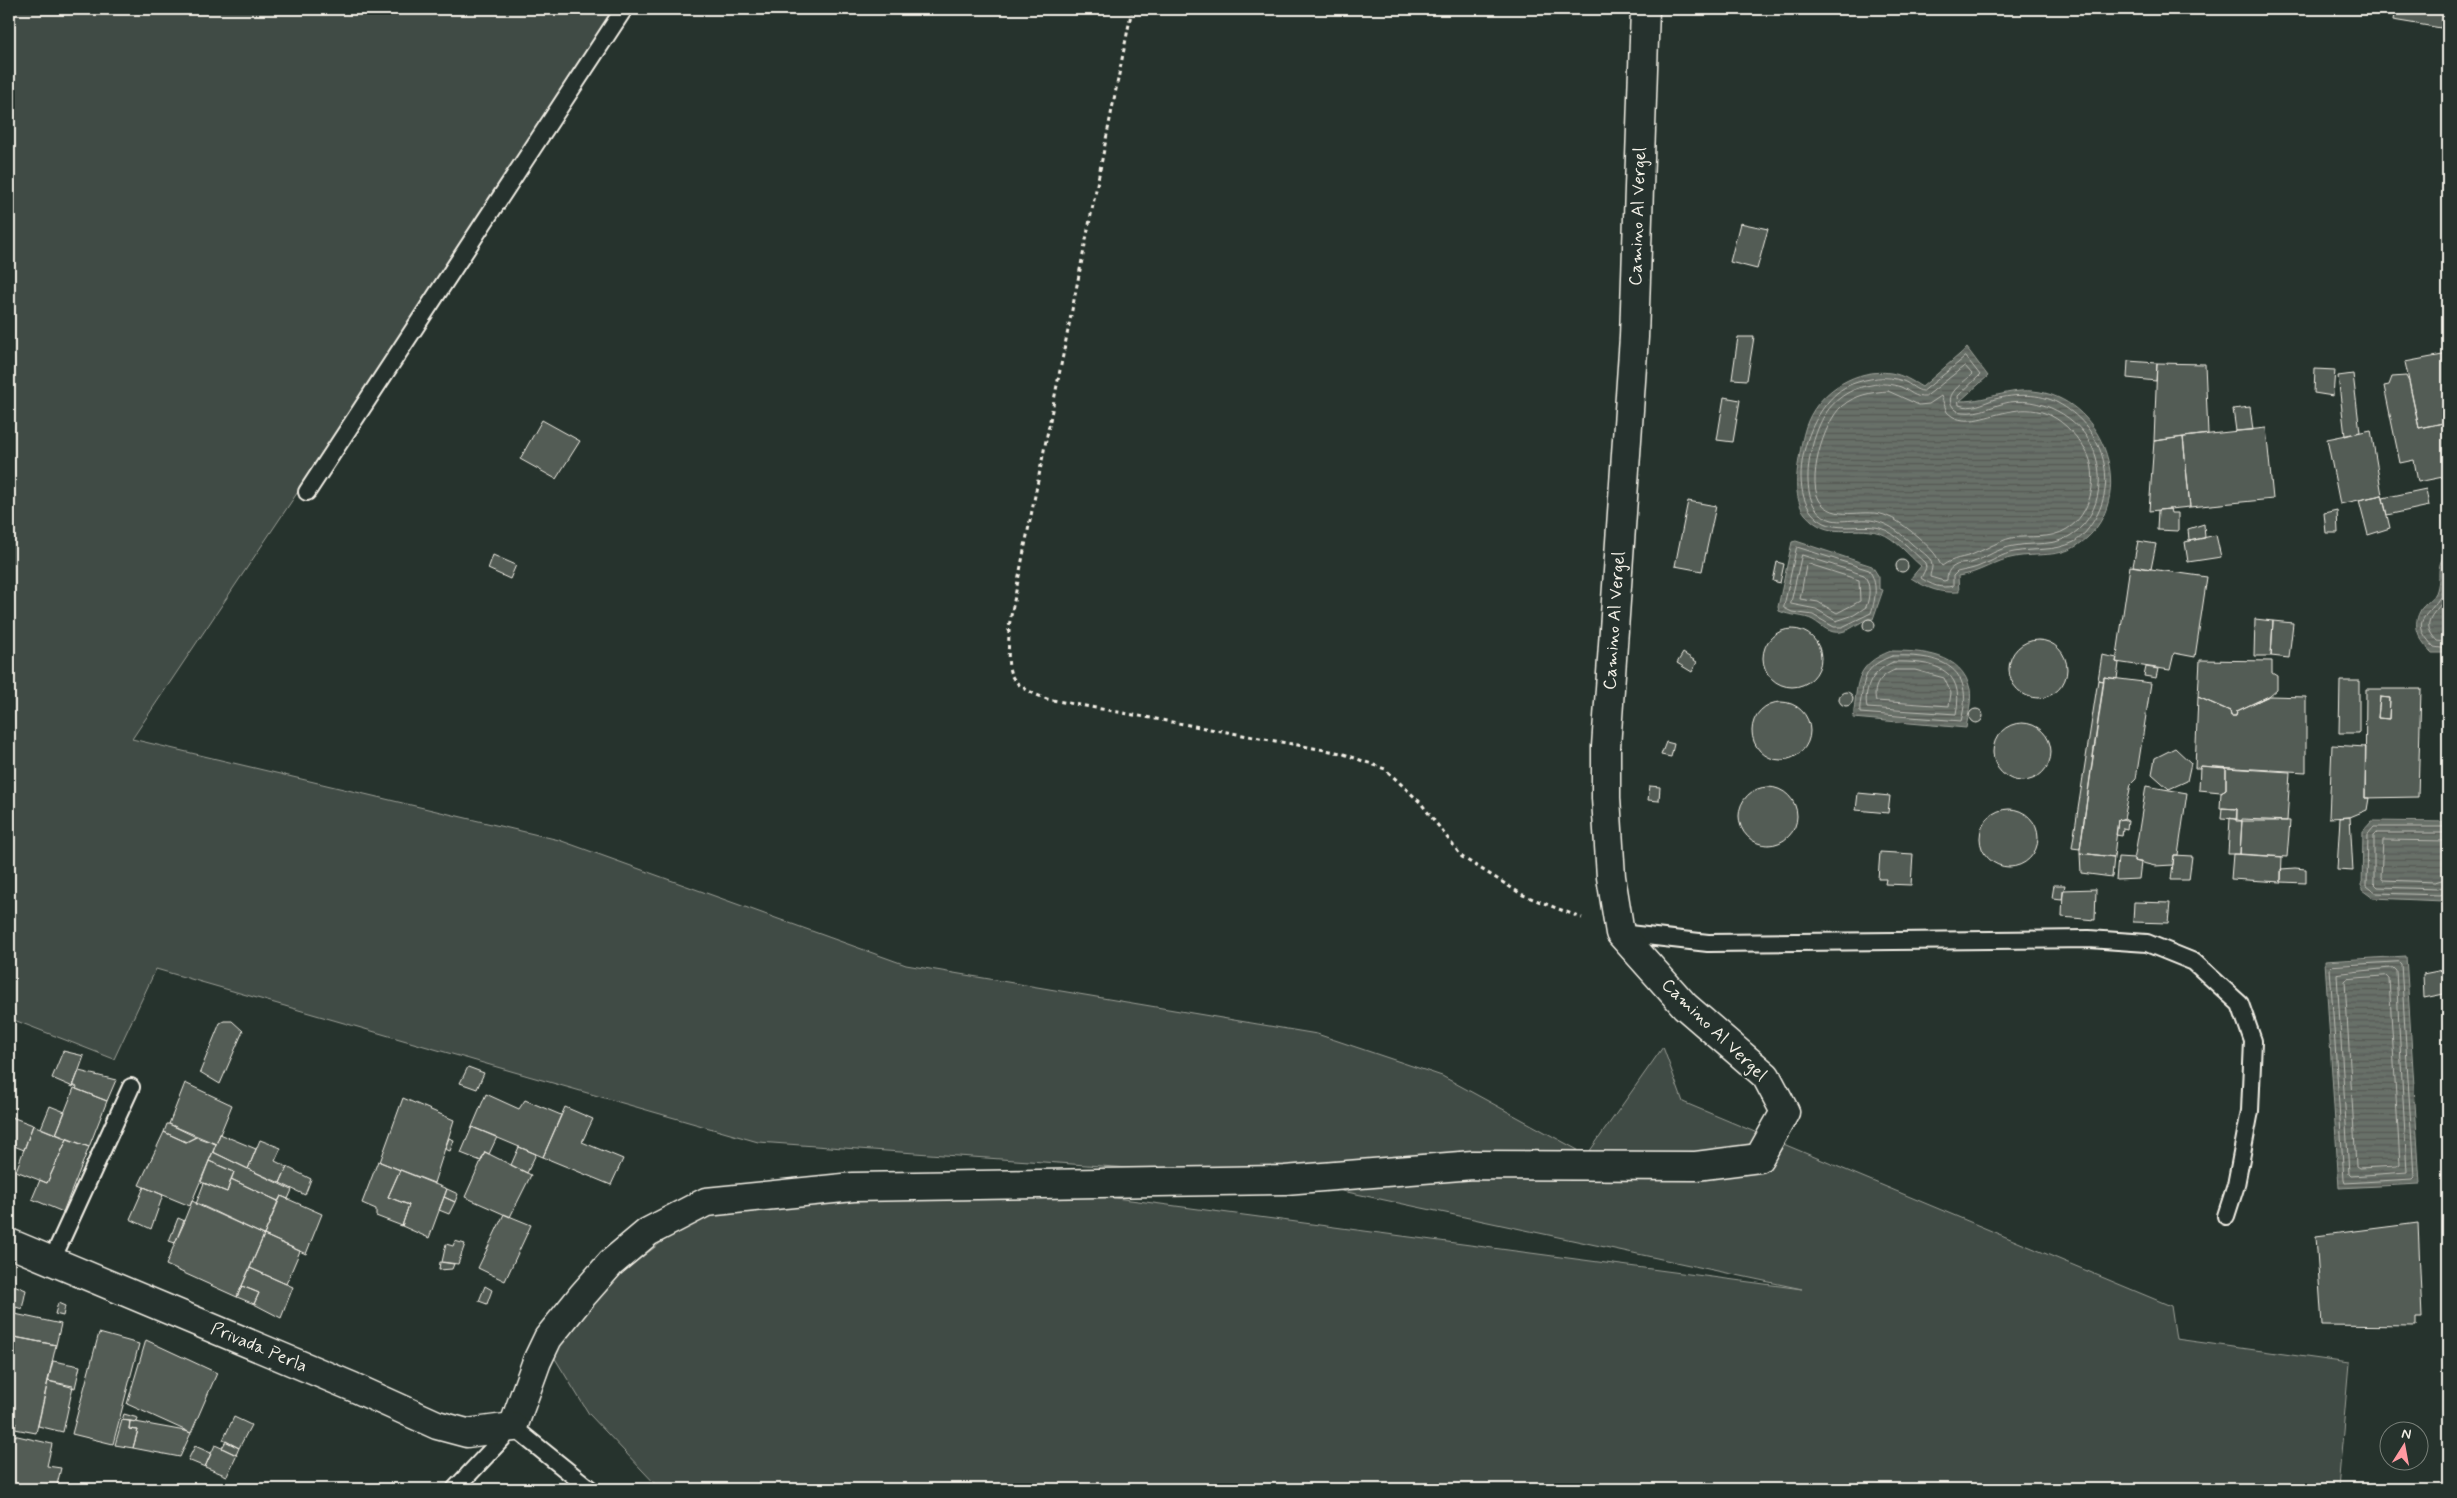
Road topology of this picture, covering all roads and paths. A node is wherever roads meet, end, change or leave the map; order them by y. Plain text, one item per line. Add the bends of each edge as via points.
1 (624, 9) edge
2 (1132, 9) edge
3 (1645, 9) edge
4 (307, 492) dead end
5 (1620, 933) junction
6 (131, 1087) dead end
7 (2226, 1216) dead end
8 (9, 1243) edge
9 (52, 1260) junction
10 (513, 1427) junction
11 (455, 1489) edge
12 (590, 1489) edge

1 - 4 lane
2 - 5 path via 1008,626 1011,678 1023,690 1047,699 1341,754 1385,769 1420,802 1462,857 1524,895
3 - 5 street, Camino Al Vergel via 1634,337 1606,747 1611,877
5 - 7 lane via 1708,944 2089,939 2147,943 2194,962 2240,1004 2253,1041 2250,1110 2236,1185
5 - 10 street, Camino Al Vergel via 1685,1006 1766,1076 1785,1112 1759,1158 1696,1166 1473,1165 1285,1180 853,1187 706,1202 648,1232 612,1263 582,1296 548,1338
6 - 9 lane
8 - 9 street, Privada Perla
9 - 10 street, Privada Perla via 353,1387 436,1426 467,1433
10 - 11 lane
10 - 12 lane

